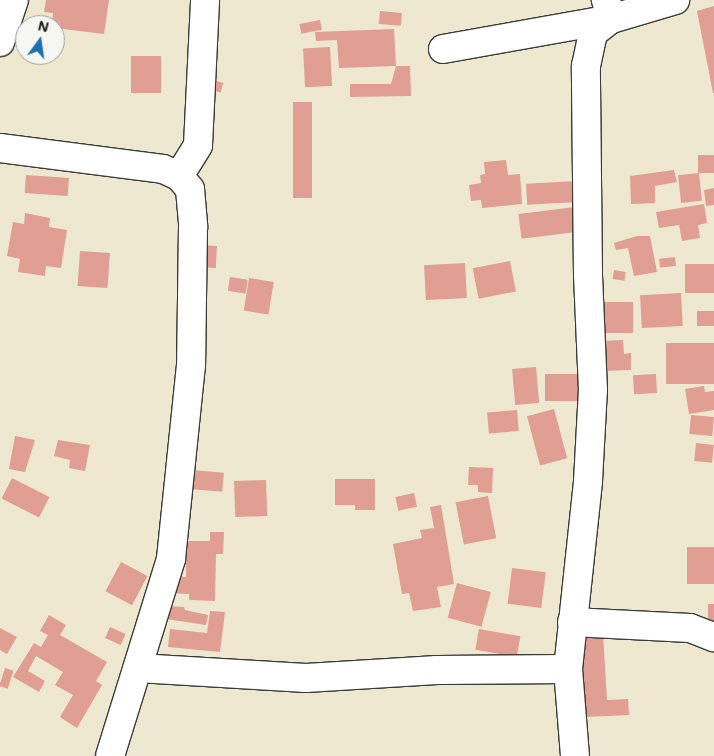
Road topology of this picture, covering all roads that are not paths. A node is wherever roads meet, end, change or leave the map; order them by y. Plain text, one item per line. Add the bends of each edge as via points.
1 (14, 0) edge
2 (205, 0) edge
3 (675, 0) edge
4 (609, 10) edge
5 (0, 42) edge
6 (443, 49) dead end
7 (0, 148) edge
8 (179, 176) junction
9 (572, 622) junction
10 (714, 637) edge
11 (138, 668) junction
12 (568, 669) junction
13 (110, 756) edge
14 (575, 756) edge

1 - 5 street
2 - 8 street via 198,145
3 - 4 street
4 - 6 street
4 - 9 street via 593,33 586,66 593,390 588,480
7 - 8 street via 138,165 163,169
8 - 11 street via 190,189 193,227 192,365 171,559
9 - 10 street via 690,628
9 - 12 street
11 - 12 street via 306,678 438,670
11 - 13 street
12 - 14 street

